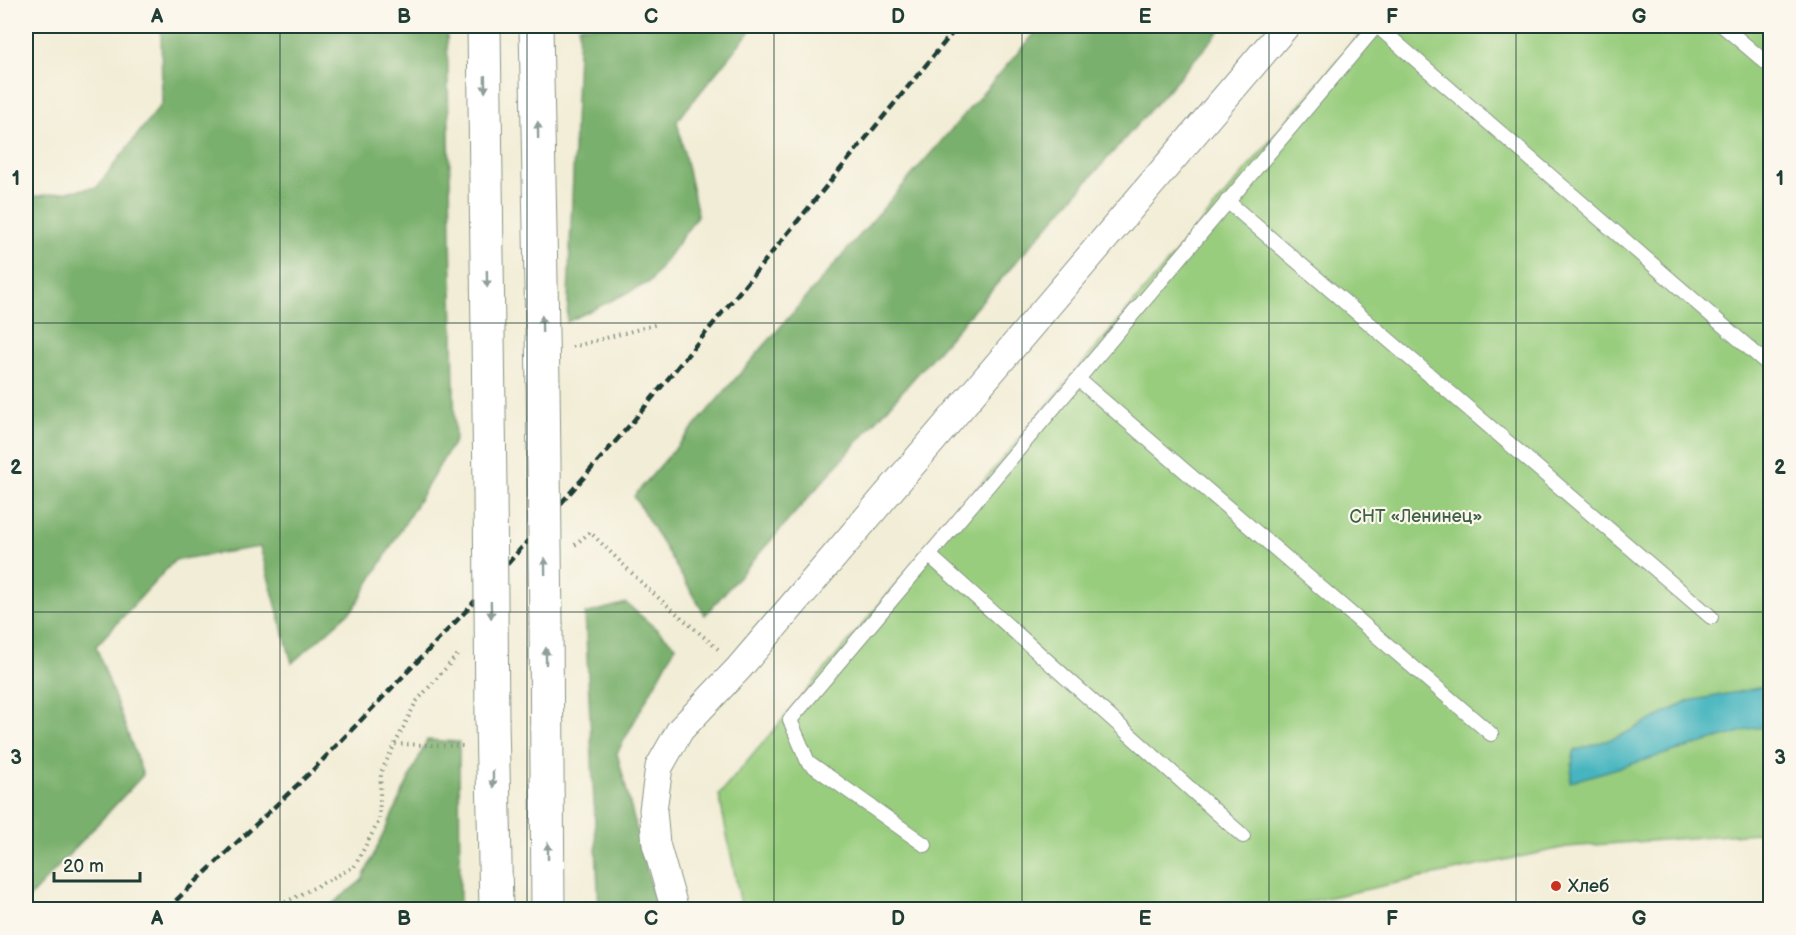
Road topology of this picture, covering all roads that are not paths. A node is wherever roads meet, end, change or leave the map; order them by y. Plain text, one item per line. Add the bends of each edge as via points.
1 (484, 26) edge
2 (536, 26) edge
3 (1286, 26) edge
4 (1376, 26) edge
5 (1723, 26) edge
6 (1770, 66) edge
7 (1227, 201) junction
8 (1770, 366) edge
9 (1078, 379) junction
10 (929, 555) junction
11 (1711, 617) dead end
12 (1491, 734) dead end
13 (1244, 836) dead end
14 (925, 845) dead end
15 (496, 909) edge
16 (548, 909) edge
17 (675, 909) edge

1 -> 15 main road, bridge
16 -> 2 main road, bridge
3 - 17 street via 739,668 680,730 659,767 653,810 656,844
4 - 7 lane
4 - 8 lane
5 - 6 lane
7 - 9 lane
7 - 11 lane
9 - 10 lane
9 - 12 lane
10 - 13 lane
10 - 14 lane via 790,720 808,762

